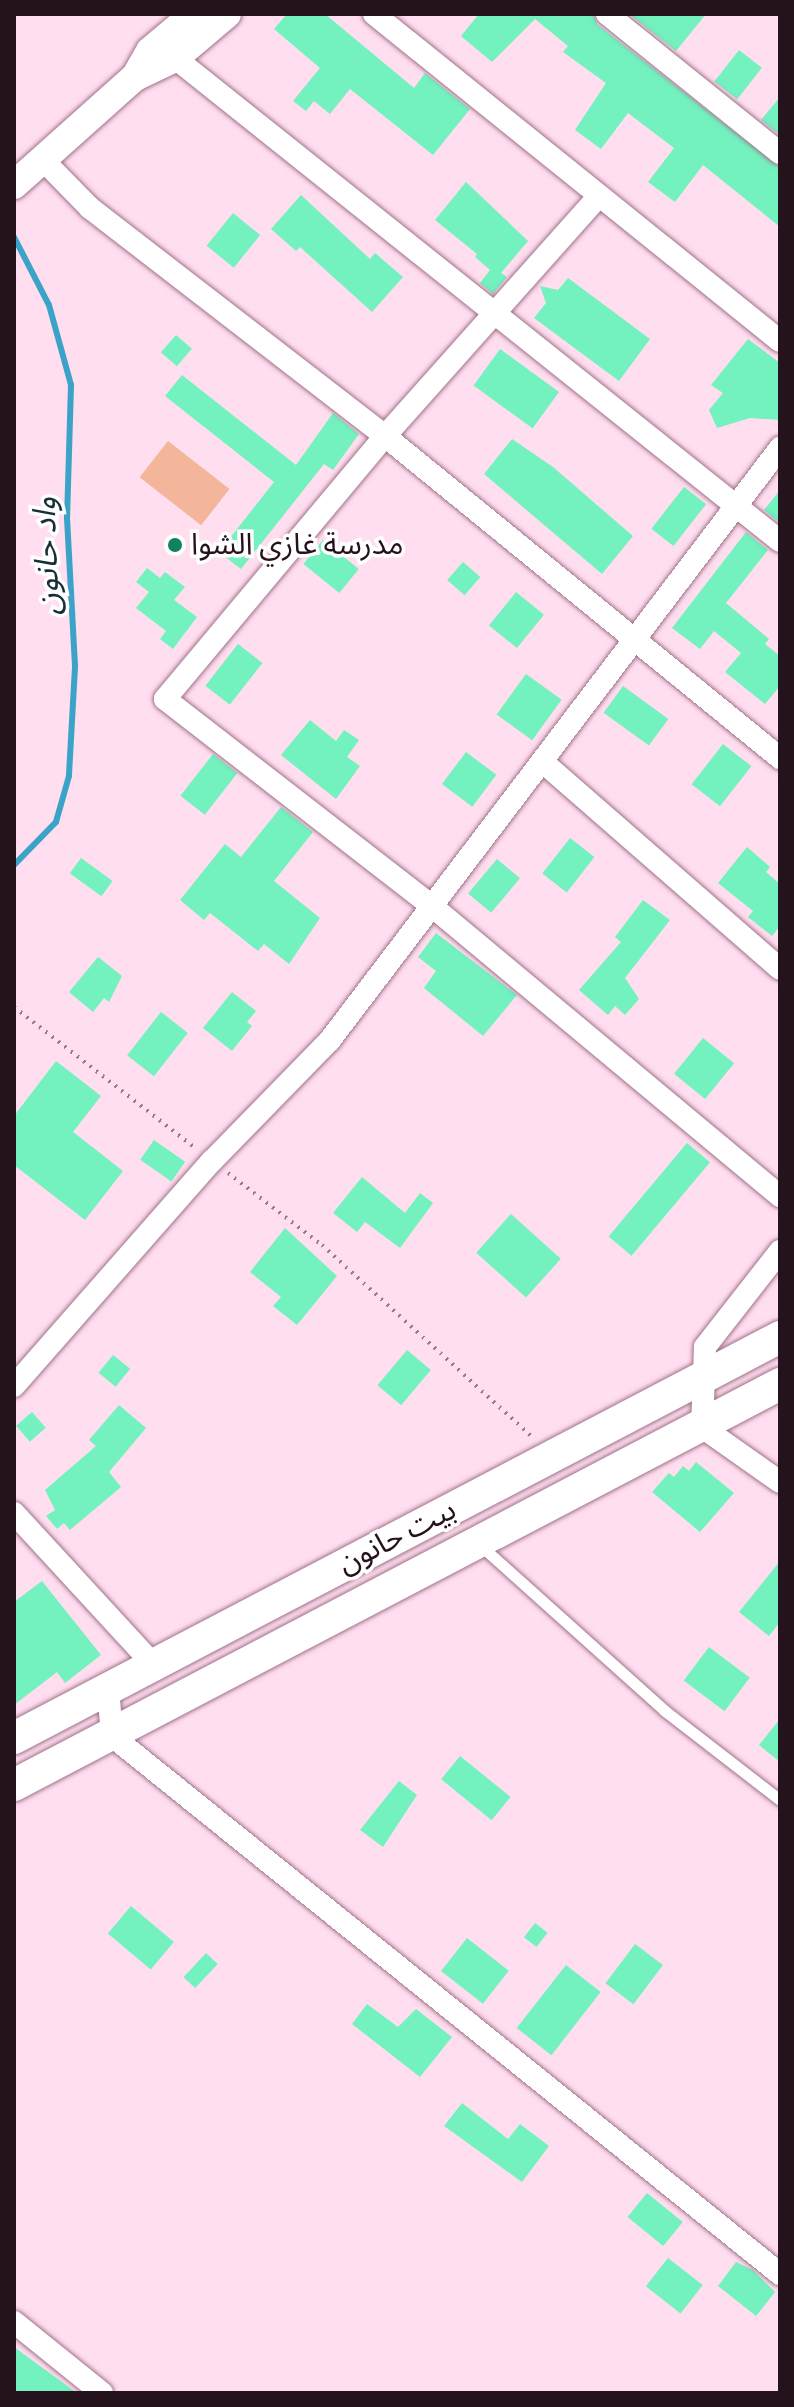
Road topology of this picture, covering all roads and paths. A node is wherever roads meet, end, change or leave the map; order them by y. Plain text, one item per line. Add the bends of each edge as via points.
1 (194, 14) edge
2 (227, 14) edge
3 (374, 14) edge
4 (607, 14) edge
5 (175, 58) junction
6 (135, 77) junction
7 (780, 153) edge
8 (29, 173) edge
9 (598, 197) junction
10 (494, 313) junction
11 (780, 341) edge
12 (385, 436) junction
13 (780, 448) edge
14 (736, 503) junction
15 (780, 541) edge
16 (632, 641) junction
17 (780, 758) edge
18 (544, 763) junction
19 (433, 907) junction
20 (780, 969) edge
21 (14, 1007) edge
22 (212, 1161) junction
23 (780, 1196) edge
24 (780, 1251) edge
25 (780, 1337) edge
26 (704, 1378) junction
27 (780, 1384) edge
28 (14, 1386) edge
29 (702, 1427) junction
30 (552, 1455) junction
31 (780, 1482) edge
32 (14, 1513) edge
33 (475, 1540) junction
34 (153, 1664) junction
35 (108, 1688) junction
36 (112, 1736) junction
37 (14, 1738) edge
38 (14, 1785) edge
39 (780, 1800) edge
40 (780, 2274) edge
41 (14, 2322) edge
42 (102, 2393) edge

1 - 6 street via 150,51
2 - 5 street
3 - 9 street
4 - 7 street
5 - 6 street
5 - 10 street
6 - 8 street
8 - 12 street via 90,208
9 - 10 street
9 - 11 street
10 - 12 street
10 - 14 street
12 - 16 street
12 - 19 street via 165,699
13 - 14 street
14 - 15 street
14 - 16 street
16 - 17 street
16 - 18 street
18 - 19 street
18 - 20 street
19 - 22 street via 330,1040
19 - 23 street
21 - 22 path
22 - 28 street
22 - 30 path via 322,1245
24 - 26 street via 705,1347
25 - 26 main road, بيت حانون
26 - 29 street
26 - 30 main road, بيت حانون
27 - 29 main road, بيت حانون
29 - 31 street
29 - 33 main road, بيت حانون
30 - 34 main road, بيت حانون
32 - 34 street
33 - 36 main road, بيت حانون
33 - 39 lane via 505,1573 665,1711
34 - 35 main road, بيت حانون
35 - 36 street
35 - 37 main road, بيت حانون
36 - 38 main road, بيت حانون
36 - 40 street
41 - 42 street

